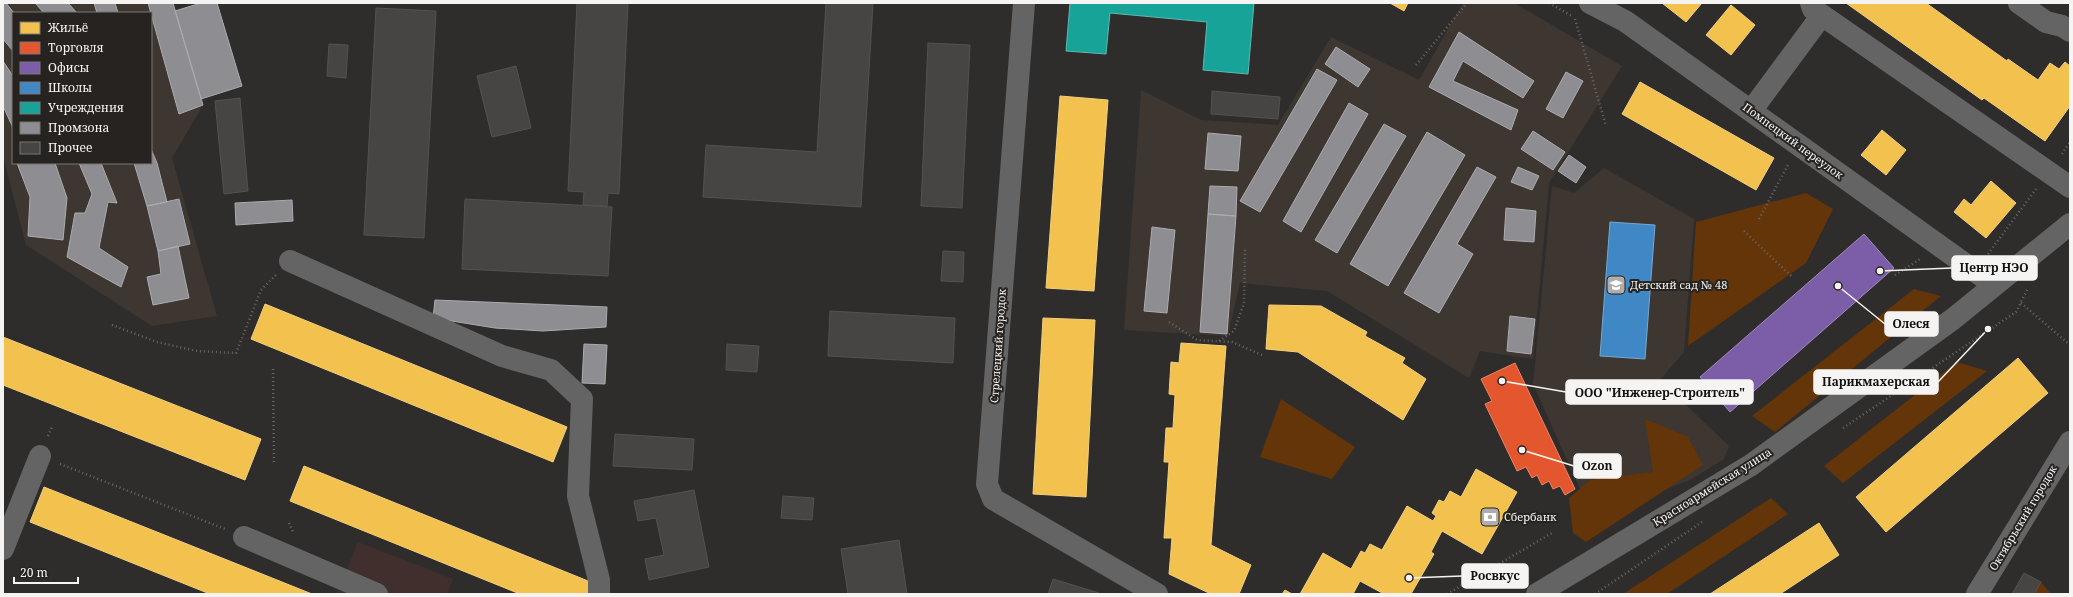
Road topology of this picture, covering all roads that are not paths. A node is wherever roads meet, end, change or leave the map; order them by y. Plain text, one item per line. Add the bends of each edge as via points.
1 (1024, 3) edge
2 (2019, 3) edge
3 (1816, 9) edge
4 (1583, 10) edge
5 (2070, 31) edge
6 (1751, 111) junction
7 (2070, 187) edge
8 (2070, 224) edge
9 (290, 261) road end
10 (1993, 284) junction
11 (2070, 442) edge
12 (44, 446) road end
13 (244, 536) road end
14 (3, 549) edge
15 (376, 594) edge
16 (599, 594) edge
17 (1157, 594) edge
18 (1537, 594) edge
19 (1977, 594) edge

1 - 17 street, Стрелецкий городок via 987,484 993,499
2 - 5 street via 2046,22
3 - 6 street
3 - 7 street
4 - 6 street, Помпецкий переулок via 1625,21
6 - 10 street, Помпецкий переулок
8 - 10 street, Красноармейская улица
9 - 16 street via 502,356 551,370 582,399 578,496 599,580
10 - 18 street, Красноармейская улица via 1953,319 1751,465
11 - 19 street, Октябрьский городок
12 - 14 street
13 - 15 street

